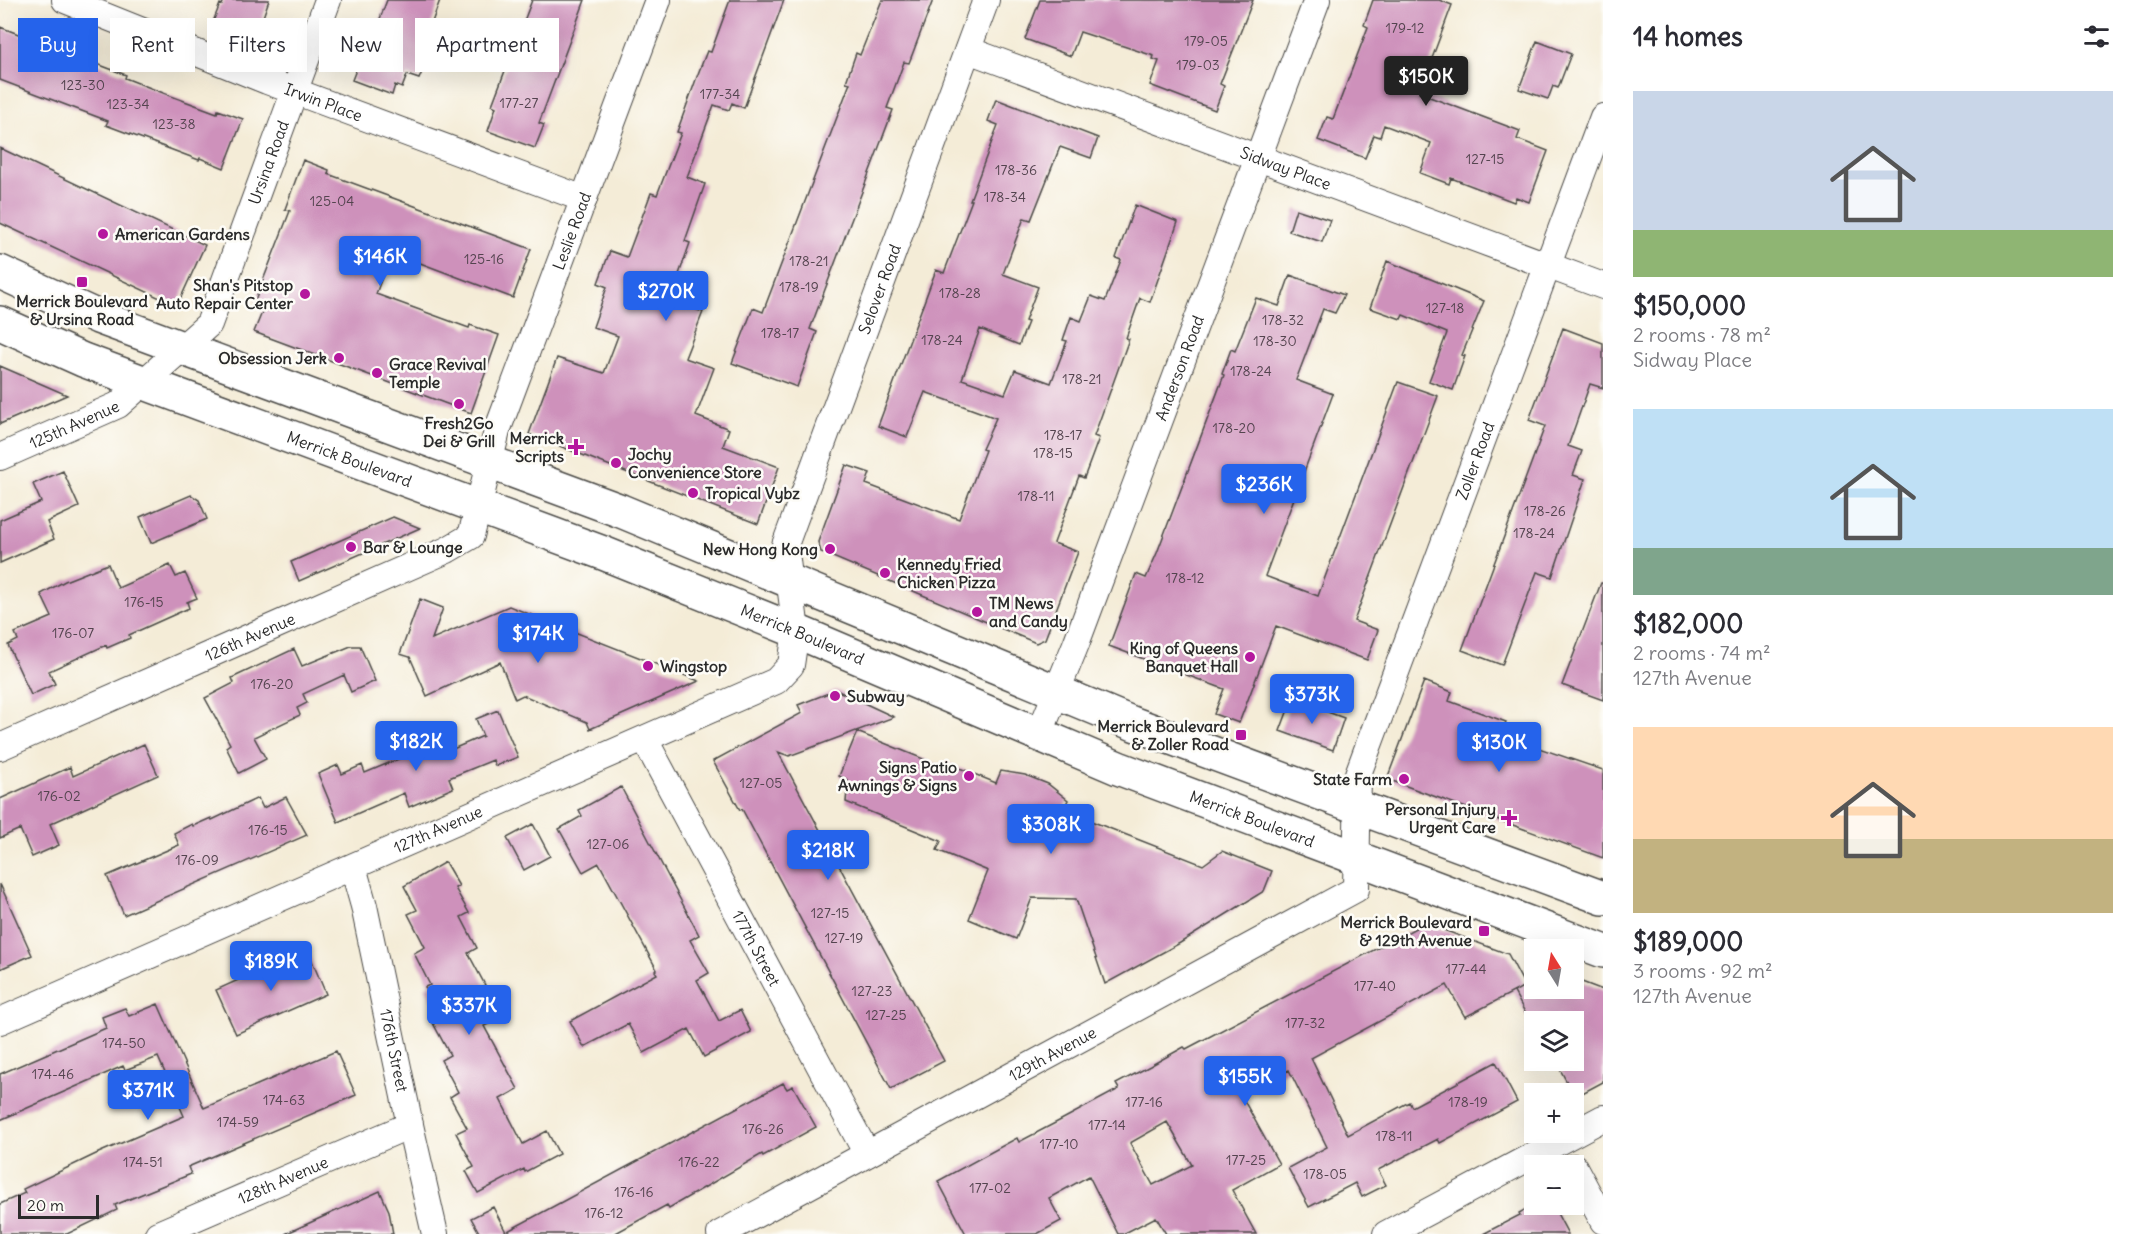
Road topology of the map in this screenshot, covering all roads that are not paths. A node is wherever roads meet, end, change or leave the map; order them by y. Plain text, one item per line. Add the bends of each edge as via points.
1 (64, 0) edge
2 (328, 0) edge
3 (658, 0) edge
4 (986, 0) edge
5 (1317, 0) edge
6 (968, 50) junction
7 (294, 91) junction
8 (1603, 117) edge
9 (1258, 158) junction
10 (584, 199) junction
11 (1548, 265) junction
12 (0, 272) edge
13 (1603, 286) edge
14 (0, 323) edge
15 (182, 349) junction
16 (144, 382) junction
17 (0, 457) edge
18 (489, 462) junction
19 (478, 506) junction
20 (789, 579) junction
21 (795, 631) junction
22 (1057, 692) junction
23 (1039, 735) junction
24 (645, 740) junction
25 (0, 747) edge
26 (1357, 808) junction
27 (1356, 858) junction
28 (353, 867) junction
29 (1603, 898) edge
30 (1603, 951) edge
31 (0, 1021) edge
32 (1603, 1118) edge
33 (410, 1125) junction
34 (1584, 1128) edge
35 (1556, 1143) edge
36 (867, 1154) junction
37 (1584, 1186) edge
38 (1603, 1221) edge
39 (158, 1234) edge
40 (435, 1234) edge
41 (720, 1234) edge
42 (1386, 1234) edge

1 - 7 street, Irwin Place
2 - 7 street, Ursina Road
3 - 10 street, Leslie Road
4 - 6 street, Selover Road
5 - 9 street, Anderson Road
6 - 9 street, Sidway Place
6 - 20 street, Selover Road via 785,545
7 - 10 street, Irwin Place
7 - 15 street, Ursina Road via 209,324
8 - 11 street, Zoller Road
9 - 11 street, Sidway Place
9 - 22 street, Anderson Road
10 - 18 street, Leslie Road via 497,431
11 - 13 street, Sidway Place
11 - 26 street, Zoller Road via 1358,774
12 - 15 main road
14 - 16 main road, Merrick Boulevard
15 - 16 street, Ursina Road
15 - 18 main road
16 - 17 street, 125th Avenue via 118,405
16 - 19 main road, Merrick Boulevard
18 - 19 street, Leslie Road
18 - 20 main road
19 - 21 main road, Merrick Boulevard
19 - 25 street, 126th Avenue via 471,536 447,550
20 - 21 street, 127th Avenue
20 - 22 main road
21 - 23 main road, Merrick Boulevard
21 - 24 street, 127th Avenue via 791,665 776,681
22 - 23 street, Anderson Road
22 - 26 main road
23 - 27 main road, Merrick Boulevard
24 - 28 street, 127th Avenue
24 - 36 street, 177th Street
26 - 27 street, Zoller Road
26 - 29 main road
27 - 30 main road, Merrick Boulevard
27 - 36 street, 129th Avenue via 1356,889
28 - 31 street, 127th Avenue
28 - 33 street, 176th Street
32 - 34 street
33 - 39 street, 128th Avenue
33 - 40 street, 176th Street
35 - 42 street
36 - 41 street, 129th Avenue
37 - 38 street

